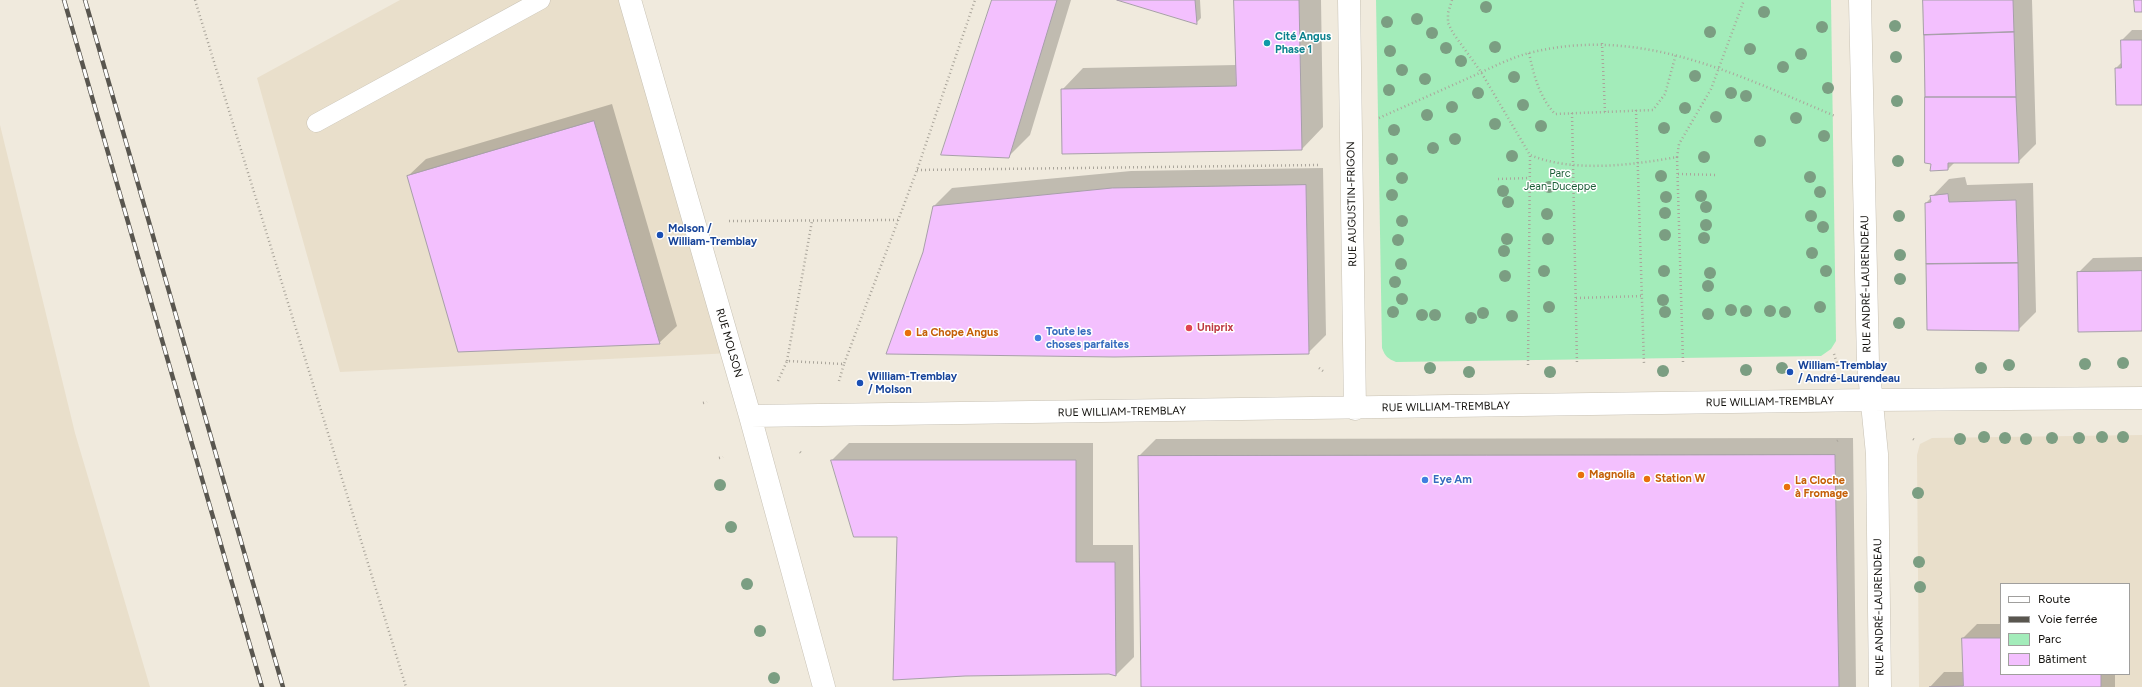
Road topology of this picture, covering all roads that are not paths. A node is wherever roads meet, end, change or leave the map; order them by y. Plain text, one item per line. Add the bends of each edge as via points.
1 (540, 0) edge
2 (630, 0) edge
3 (1349, 0) edge
4 (1860, 0) edge
5 (316, 123) dead end
6 (2142, 398) edge
7 (1872, 400) junction
8 (1355, 409) junction
9 (750, 416) junction
10 (824, 687) edge
11 (1880, 687) edge

1 - 5 lane
2 - 9 street, RUE MOLSON
3 - 8 street, RUE AUGUSTIN-FRIGON
4 - 7 street, RUE ANDRÉ-LAURENDEAU via 1868,364
6 - 7 street, RUE WILLIAM-TREMBLAY
7 - 8 street, RUE WILLIAM-TREMBLAY
7 - 11 street, RUE ANDRÉ-LAURENDEAU via 1877,454
8 - 9 street, RUE WILLIAM-TREMBLAY
9 - 10 street, RUE MOLSON

